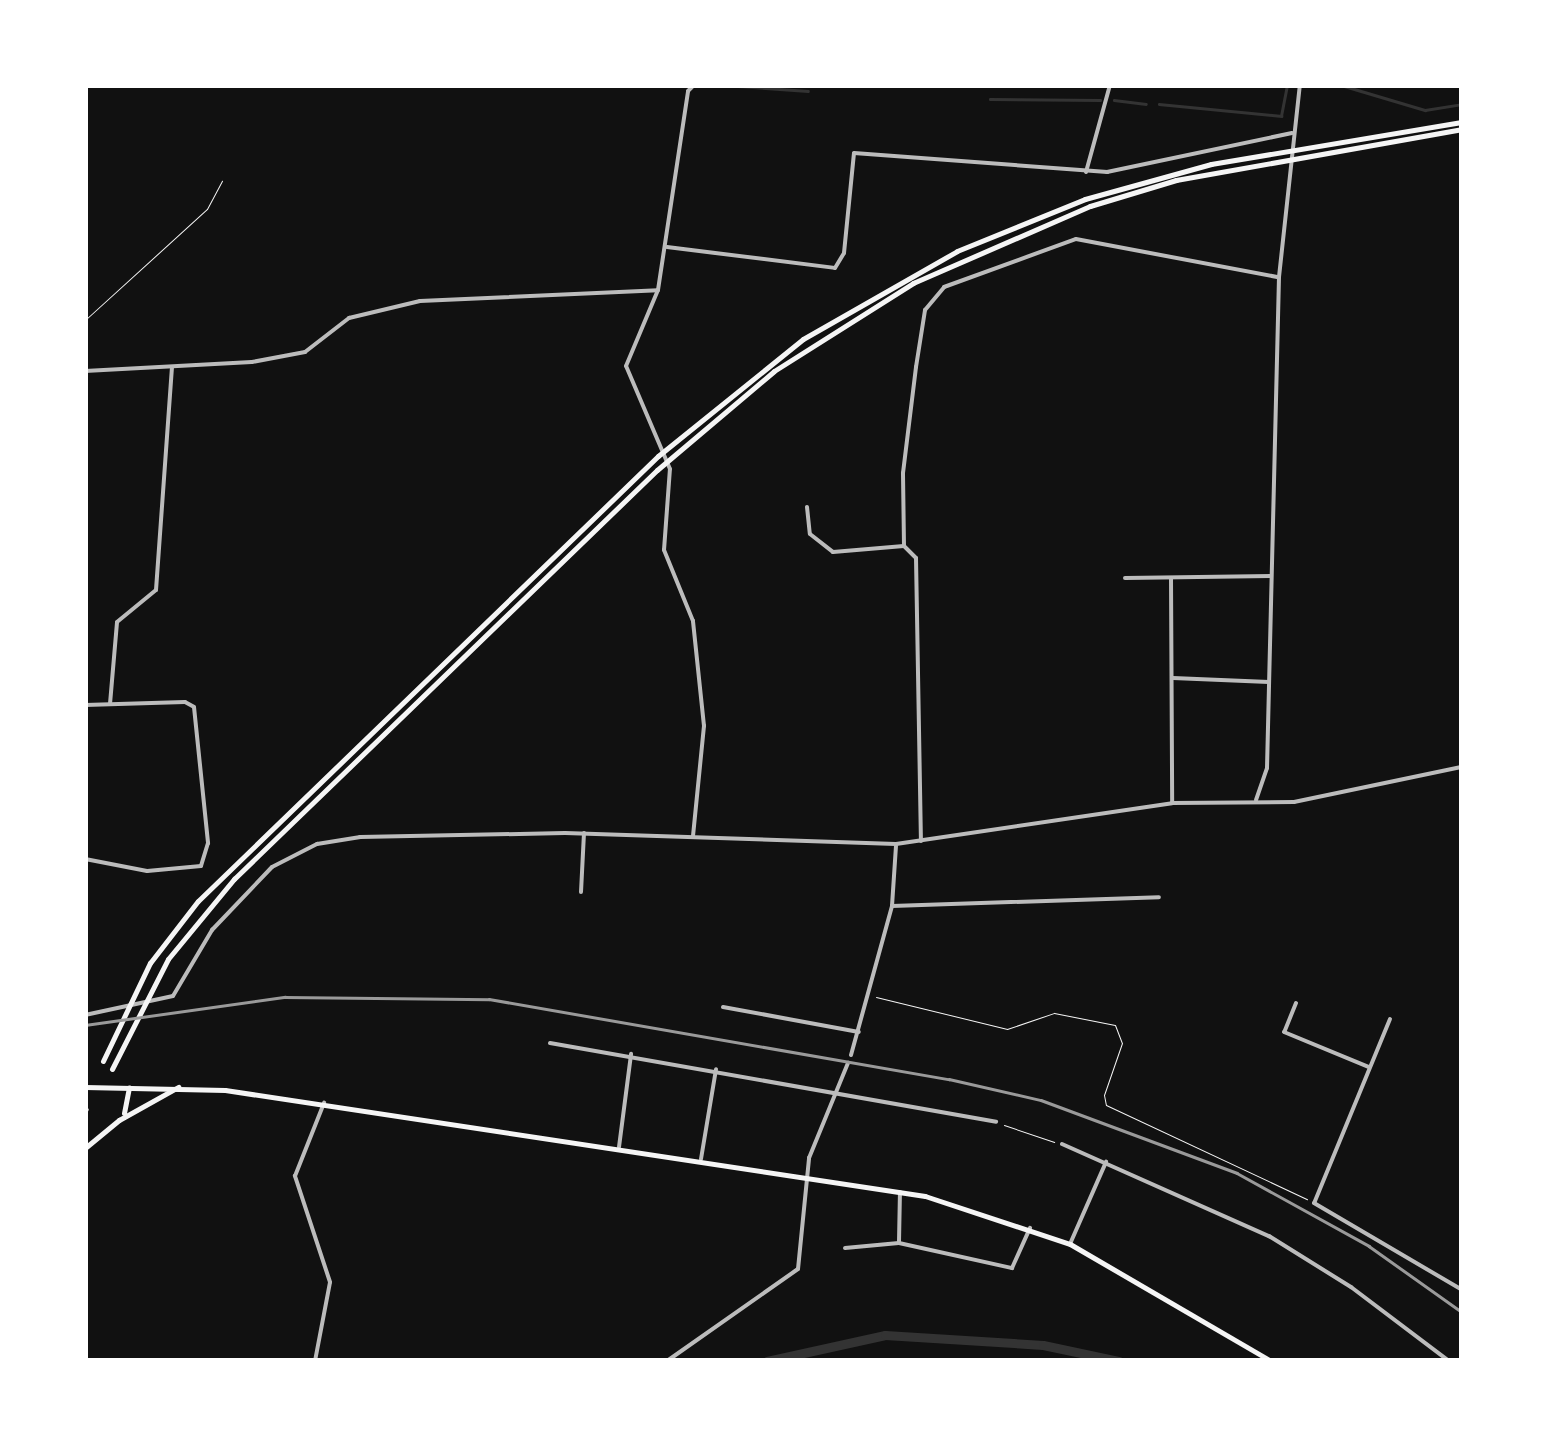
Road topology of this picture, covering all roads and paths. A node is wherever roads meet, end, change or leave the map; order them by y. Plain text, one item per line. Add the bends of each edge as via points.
1 (694, 85) edge
2 (1110, 85) edge
3 (1300, 85) edge
4 (1462, 126) edge
5 (1292, 133) junction
6 (1086, 172) junction
7 (222, 181) dead end
8 (667, 246) junction
9 (1279, 277) junction
10 (658, 290) junction
11 (85, 320) edge
12 (172, 368) junction
13 (85, 371) edge
14 (807, 507) dead end
15 (904, 546) junction
16 (1272, 576) junction
17 (1126, 578) dead end
18 (1171, 578) junction
19 (1174, 678) junction
20 (1269, 682) junction
21 (110, 704) junction
22 (85, 706) edge
23 (1462, 767) edge
24 (1256, 800) junction
25 (1172, 803) junction
26 (584, 833) junction
27 (693, 836) junction
28 (921, 842) junction
29 (896, 844) junction
30 (85, 859) edge
31 (581, 892) dead end
32 (1159, 897) dead end
33 (892, 906) junction
34 (870, 995) junction
35 (1296, 1004) dead end
36 (723, 1007) dead end
37 (85, 1016) edge
38 (1390, 1019) dead end
39 (859, 1032) junction
40 (550, 1043) dead end
41 (631, 1054) junction
42 (851, 1055) dead end
43 (103, 1060) dead end
44 (848, 1063) dead end
45 (1370, 1067) junction
46 (112, 1069) dead end
47 (716, 1069) junction
48 (85, 1086) edge
49 (129, 1087) junction
50 (178, 1087) junction
51 (832, 1095) junction
52 (324, 1104) junction
53 (119, 1120) junction
54 (996, 1122) joint
55 (1062, 1144) joint
56 (619, 1147) junction
57 (85, 1148) edge
58 (701, 1159) junction
59 (1106, 1162) junction
60 (808, 1176) junction
61 (900, 1192) junction
62 (1314, 1203) junction
63 (1030, 1228) junction
64 (899, 1243) junction
65 (1070, 1244) junction
66 (845, 1248) dead end
67 (1462, 1290) edge
68 (315, 1361) edge
69 (668, 1361) edge
70 (1271, 1361) edge
71 (1449, 1361) edge

1 - 8 street
2 - 6 street
3 - 5 street
4 - 43 main road via 1283,151 1100,195 957,251 802,339 658,456 187,913 150,963
4 - 46 main road via 1090,206 913,283 774,371 662,466 185,933
5 - 6 street
5 - 9 street
6 - 8 street via 854,153 844,253 835,268
7 - 11 path via 207,208
8 - 10 street
9 - 15 street via 1076,239 944,286 925,310 916,367 903,473
9 - 16 street
10 - 12 street via 420,300 349,318 305,352
10 - 27 street via 626,366 670,469 664,550 693,622 704,726
12 - 13 street
12 - 21 street via 156,590 118,622
14 - 15 street via 810,534 834,552
15 - 28 street via 916,558
16 - 18 street
16 - 20 street
17 - 18 street
18 - 19 street
19 - 20 street
19 - 25 street
20 - 24 street via 1266,784
21 - 22 street
21 - 30 street via 194,707 206,860 202,866 147,872
23 - 24 street via 1294,802
24 - 25 street
25 - 28 street
26 - 27 street
26 - 31 street
26 - 37 street via 430,833 318,844 291,855 252,887 212,930 173,996
27 - 29 street
28 - 29 street
29 - 33 street
32 - 33 street
33 - 34 street
34 - 39 street
34 - 62 path via 1007,1029 1054,1013 1114,1025 1122,1043 1106,1105
35 - 45 street via 1284,1032
36 - 39 street
38 - 45 street
39 - 42 street
40 - 41 street
41 - 47 street
41 - 56 street
44 - 51 street
45 - 62 street
47 - 51 street
47 - 58 street
48 - 49 main road
49 - 50 main road
49 - 53 main road via 129,1107
50 - 52 main road
50 - 53 main road
51 - 54 street via 872,1096
51 - 60 street
52 - 56 main road
52 - 68 street via 295,1176 330,1282
53 - 57 main road
54 - 55 path
55 - 59 street
56 - 58 main road
58 - 60 main road
59 - 65 street
59 - 71 street via 1302,1255
60 - 61 main road
60 - 69 street via 795,1274
61 - 63 main road
61 - 64 street
62 - 67 street
63 - 64 street via 1012,1268
63 - 65 main road
64 - 66 street
65 - 70 main road

